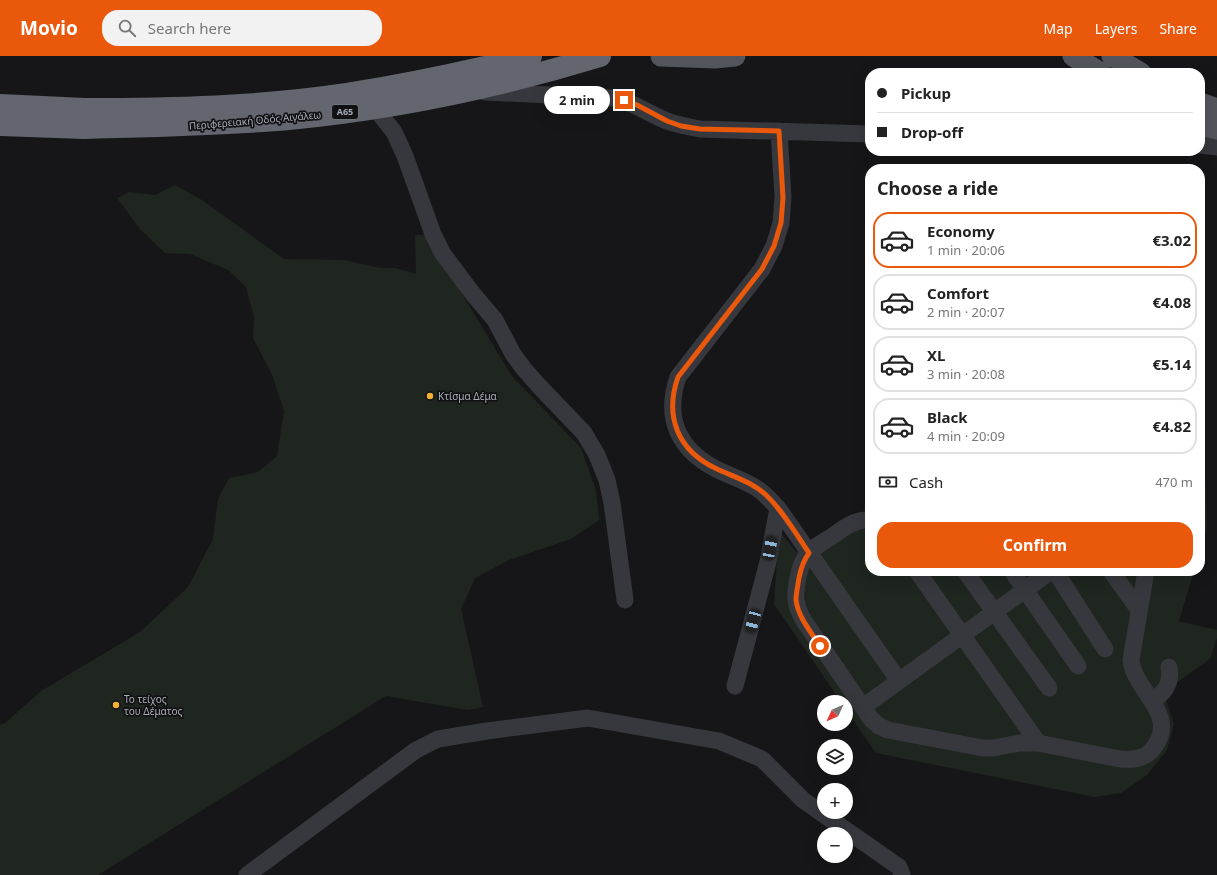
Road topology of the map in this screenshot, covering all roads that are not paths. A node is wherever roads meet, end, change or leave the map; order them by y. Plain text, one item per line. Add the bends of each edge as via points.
1 (531, 56) edge
2 (600, 56) edge
3 (661, 56) edge
4 (735, 56) edge
5 (1073, 56) edge
6 (1112, 56) edge
7 (1093, 68) edge
8 (1132, 68) edge
9 (0, 105) edge
10 (1205, 105) edge
11 (1217, 109) edge
12 (84, 119) junction
13 (0, 125) edge
14 (1205, 126) edge
15 (1217, 129) edge
16 (779, 131) junction
17 (865, 134) edge
18 (1205, 146) edge
19 (1217, 147) edge
20 (778, 508) junction
21 (865, 520) edge
22 (809, 553) junction
23 (921, 576) edge
24 (969, 576) edge
25 (1015, 576) edge
26 (1044, 576) edge
27 (1058, 576) edge
28 (1115, 576) edge
29 (1145, 576) edge
30 (1025, 590) junction
31 (625, 600) dead end
32 (1139, 610) junction
33 (994, 612) junction
34 (962, 635) junction
35 (1106, 649) dead end
36 (1078, 666) dead end
37 (1169, 667) dead end
38 (899, 681) junction
39 (735, 686) dead end
40 (1049, 688) dead end
41 (1152, 701) junction
42 (863, 707) junction
43 (1038, 743) junction
44 (247, 875) edge
45 (902, 875) edge

1 - 12 highway, Περιφερειακή Οδός Αιγάλεω / Α65, bridge via 346,94
2 - 12 highway, Περιφερειακή Οδός Αιγάλεω / Α65, bridge via 465,91 404,103 291,119 232,123
3 - 4 main road
5 - 7 main road
6 - 8 main road
9 - 12 highway, Περιφερειακή Οδός Αιγάλεω / Α65
10 - 11 main road
12 - 13 highway, Περιφερειακή Οδός Αιγάλεω / Α65
14 - 15 main road
16 - 17 street
16 - 20 street via 783,198 781,223 774,246 762,269 678,377 673,390 672,407 682,441 691,451 716,469 753,486
16 - 31 street via 700,129 681,126 653,115 637,105 612,98 358,86 394,132 443,254 495,320 524,369 584,433 597,455 607,480 612,503
18 - 19 street
20 - 22 street
20 - 39 street via 768,562
21 - 22 street via 850,524
22 - 38 street
22 - 42 street via 801,567 796,600 799,610
23 - 34 street
24 - 33 street
25 - 30 street
26 - 30 street
27 - 35 street
28 - 32 street
29 - 32 street
30 - 33 street
30 - 36 street
32 - 41 street via 1132,666 1138,681
33 - 34 street
33 - 40 street
34 - 38 street
34 - 43 street
37 - 41 street via 1166,689
38 - 42 street
41 - 43 street via 1162,722 1162,732 1154,748 1140,759 1120,759
42 - 43 street via 878,726 888,730 983,748
44 - 45 street via 416,750 438,740 486,731 588,718 719,741 762,759 803,800 899,867

